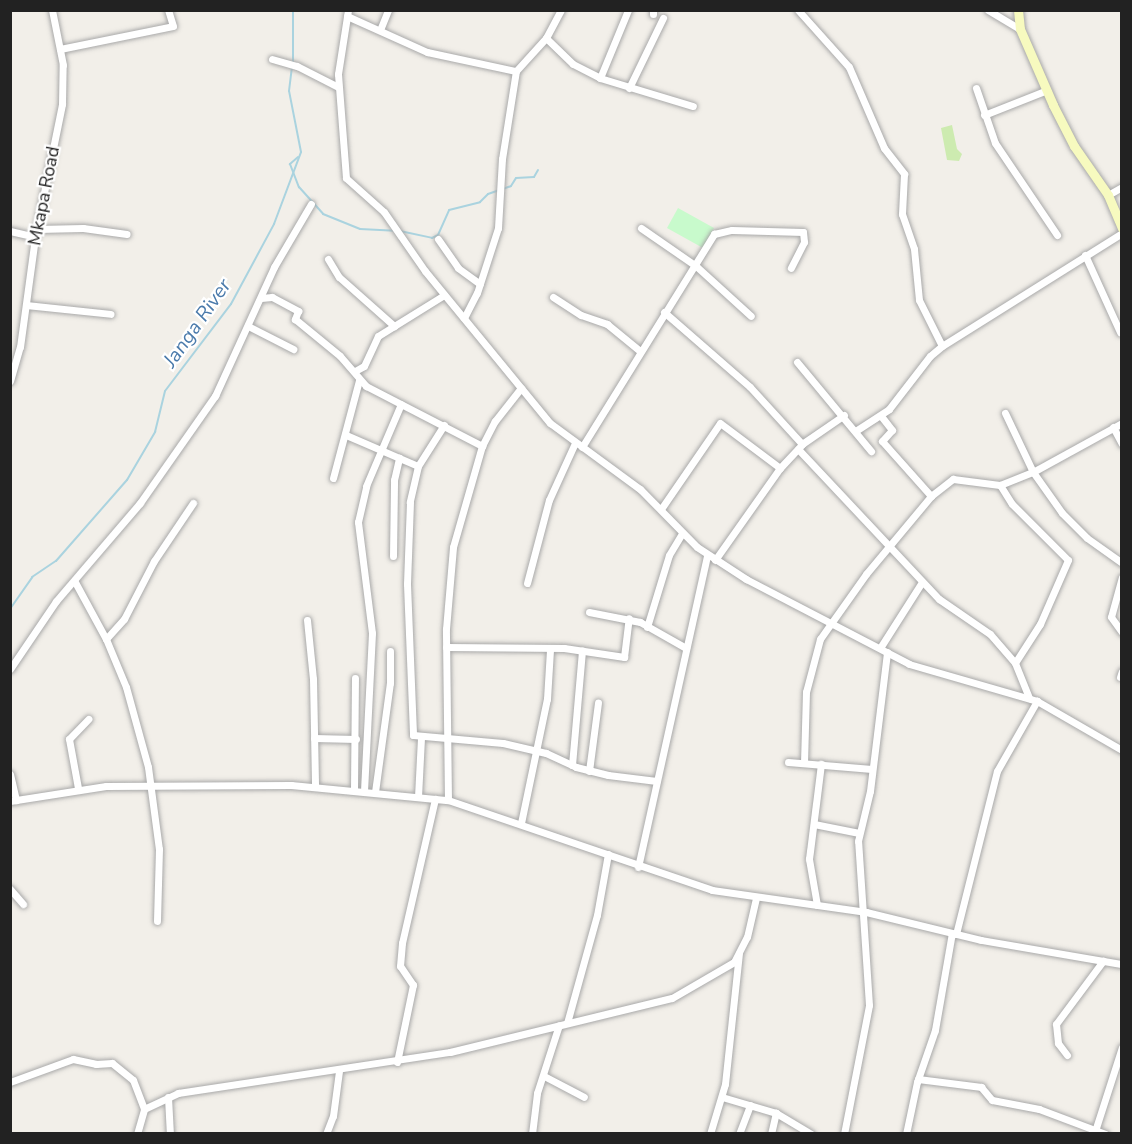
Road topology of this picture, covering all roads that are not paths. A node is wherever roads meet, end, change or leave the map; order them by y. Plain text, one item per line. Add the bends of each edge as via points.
1 (52, 10) edge
2 (168, 10) edge
3 (388, 10) edge
4 (561, 10) edge
5 (628, 10) edge
6 (798, 10) edge
7 (988, 10) edge
8 (1018, 10) edge
9 (347, 13) edge
10 (663, 18) dead end
11 (1020, 29) junction
12 (380, 30) junction
13 (546, 38) junction
14 (60, 49) junction
15 (272, 59) dead end
16 (516, 72) junction
17 (600, 78) junction
18 (338, 87) junction
19 (630, 88) junction
20 (975, 88) dead end
21 (1047, 90) junction
22 (693, 106) dead end
23 (984, 115) junction
24 (1122, 187) edge
25 (1108, 195) junction
26 (311, 204) dead end
27 (37, 228) junction
28 (641, 228) dead end
29 (1122, 228) edge
30 (10, 231) edge
31 (1122, 233) edge
32 (127, 234) dead end
33 (1057, 235) dead end
34 (35, 237) junction
35 (438, 239) dead end
36 (1084, 255) junction
37 (328, 259) dead end
38 (696, 266) junction
39 (791, 268) dead end
40 (480, 284) junction
41 (444, 295) junction
42 (553, 297) dead end
43 (261, 298) junction
44 (26, 305) junction
45 (664, 312) junction
46 (111, 314) dead end
47 (751, 316) dead end
48 (464, 318) junction
49 (248, 326) junction
50 (394, 326) junction
51 (1120, 332) edge
52 (942, 346) junction
53 (293, 349) dead end
54 (640, 351) junction
55 (797, 362) dead end
56 (355, 371) junction
57 (359, 380) junction
58 (10, 381) edge
59 (521, 388) junction
60 (401, 404) junction
61 (1005, 413) dead end
62 (844, 414) junction
63 (881, 416) junction
64 (1122, 423) edge
65 (444, 425) junction
66 (1113, 427) junction
67 (857, 430) junction
68 (346, 435) junction
69 (1122, 444) edge
70 (578, 445) junction
71 (482, 446) junction
72 (800, 447) junction
73 (381, 449) junction
74 (871, 451) dead end
75 (399, 458) junction
76 (418, 466) junction
77 (780, 468) junction
78 (1033, 472) junction
79 (333, 478) dead end
80 (1000, 485) junction
81 (931, 496) junction
82 (193, 503) dead end
83 (661, 509) junction
84 (682, 533) junction
85 (892, 546) junction
86 (707, 555) junction
87 (393, 556) dead end
88 (716, 560) junction
89 (1122, 563) edge
90 (1122, 577) edge
91 (75, 582) junction
92 (922, 582) junction
93 (527, 583) dead end
94 (589, 612) dead end
95 (629, 618) junction
96 (307, 620) dead end
97 (829, 624) junction
98 (646, 627) junction
99 (1122, 632) edge
100 (106, 639) junction
101 (446, 647) junction
102 (686, 648) junction
103 (550, 650) junction
104 (582, 650) junction
105 (884, 650) junction
106 (390, 651) dead end
107 (1015, 663) junction
108 (10, 669) edge
109 (355, 678) dead end
110 (1033, 699) junction
111 (598, 703) dead end
112 (88, 718) dead end
113 (421, 737) junction
114 (447, 737) junction
115 (314, 738) junction
116 (356, 739) junction
117 (1122, 750) edge
118 (537, 751) junction
119 (788, 762) dead end
120 (804, 763) junction
121 (821, 764) junction
122 (572, 765) junction
123 (872, 769) junction
124 (589, 771) junction
125 (10, 774) edge
126 (657, 781) junction
127 (315, 786) junction
128 (151, 787) junction
129 (78, 788) junction
130 (354, 789) junction
131 (364, 791) junction
132 (375, 792) junction
133 (418, 797) junction
134 (435, 799) junction
135 (448, 800) junction
136 (14, 801) edge
137 (521, 824) junction
138 (814, 824) junction
139 (859, 833) junction
140 (608, 854) junction
141 (638, 867) junction
142 (10, 889) edge
143 (756, 898) junction
144 (22, 904) dead end
145 (817, 905) junction
146 (866, 912) junction
147 (157, 921) dead end
148 (954, 933) junction
149 (740, 954) junction
150 (1103, 961) junction
151 (1118, 963) edge
152 (1122, 971) edge
153 (563, 1024) junction
154 (1122, 1047) edge
155 (1067, 1055) dead end
156 (397, 1062) junction
157 (339, 1071) junction
158 (544, 1076) junction
159 (918, 1078) junction
160 (10, 1082) edge
161 (168, 1097) junction
162 (584, 1097) dead end
163 (722, 1097) junction
164 (750, 1105) junction
165 (144, 1109) junction
166 (776, 1113) junction
167 (742, 1132) edge
168 (1094, 1132) edge
169 (137, 1134) edge
170 (170, 1134) edge
171 (326, 1134) edge
172 (532, 1134) edge
173 (710, 1134) edge
174 (771, 1134) edge
175 (811, 1134) edge
176 (844, 1134) edge
177 (906, 1134) edge
178 (1105, 1134) edge

1 - 14 street, Mkapa Road
2 - 14 street via 174,26
3 - 12 street
4 - 13 street
5 - 17 street
6 - 52 street via 849,67 884,148 904,174 902,214 914,249 918,293
7 - 11 street
8 - 11 street
9 - 12 street
9 - 18 street
10 - 19 street
11 - 21 street
12 - 16 street via 427,52
13 - 16 street
13 - 17 street via 573,64
14 - 27 street, Mkapa Road via 60,113
15 - 18 street via 297,66
16 - 40 street via 494,247
17 - 19 street
18 - 41 street via 346,178 398,230
19 - 22 street
20 - 23 street
21 - 23 street
21 - 25 street via 1074,146
23 - 33 street via 995,143 1039,202
24 - 25 street
25 - 29 street
26 - 43 street
27 - 32 street via 83,228
27 - 34 street, Mkapa Road
28 - 38 street
30 - 34 street
31 - 36 street
34 - 44 street, Mkapa Road
35 - 40 street via 458,268
36 - 51 street
36 - 52 street
37 - 50 street via 339,277
38 - 39 street via 714,234 800,231 804,242
38 - 45 street
38 - 47 street
40 - 48 street
41 - 48 street
41 - 50 street
42 - 54 street via 581,315 607,324
43 - 49 street
43 - 56 street via 272,297 298,311 295,319
44 - 46 street
44 - 58 street, Mkapa Road
45 - 54 street
45 - 72 street via 750,387
48 - 59 street
49 - 53 street
49 - 91 street via 205,410 140,503
50 - 56 street via 372,342 364,366
52 - 63 street
54 - 70 street
55 - 62 street
56 - 57 street
57 - 60 street
57 - 68 street
59 - 70 street via 550,423
59 - 71 street via 495,421
60 - 65 street
60 - 73 street
61 - 78 street
62 - 67 street
62 - 72 street
63 - 67 street
63 - 81 street via 892,430 882,441
64 - 66 street
65 - 71 street
65 - 76 street
66 - 69 street
66 - 78 street
67 - 74 street
68 - 73 street
68 - 79 street
70 - 83 street via 627,478
70 - 93 street via 549,500
71 - 101 street via 453,547
72 - 77 street
72 - 85 street
73 - 75 street
73 - 131 street via 365,491 358,528 372,633
75 - 76 street
75 - 87 street via 394,480
76 - 113 street via 408,520 407,585 412,733
77 - 83 street via 720,423
77 - 88 street
78 - 80 street
78 - 89 street via 1071,523
80 - 81 street via 953,479
80 - 107 street via 1012,504 1068,560 1040,624
81 - 85 street
82 - 100 street via 151,567 124,619
83 - 84 street
84 - 86 street
84 - 98 street via 669,555
85 - 92 street
85 - 97 street
86 - 88 street
86 - 102 street
88 - 97 street
90 - 99 street via 1111,612 1112,621
91 - 100 street
91 - 108 street via 56,601
92 - 105 street
92 - 107 street via 939,599 990,634
94 - 95 street
95 - 98 street
95 - 104 street via 624,657
96 - 115 street
97 - 105 street
97 - 120 street via 816,650 807,685
98 - 102 street
100 - 128 street via 132,707
101 - 103 street via 505,645
101 - 114 street
102 - 126 street
103 - 104 street
103 - 118 street via 547,699
104 - 122 street
105 - 110 street via 930,672
105 - 123 street
106 - 132 street via 390,683
107 - 110 street
109 - 116 street
110 - 117 street
110 - 148 street via 997,771
111 - 124 street
112 - 129 street via 69,739
113 - 114 street
113 - 133 street
114 - 118 street
114 - 135 street
115 - 116 street
115 - 127 street
116 - 130 street
118 - 122 street
118 - 137 street
119 - 120 street
120 - 121 street
121 - 123 street
121 - 138 street
122 - 124 street
123 - 139 street
124 - 126 street
125 - 136 street
126 - 141 street
127 - 128 street
127 - 130 street
128 - 129 street
128 - 147 street via 159,849
129 - 136 street
130 - 131 street
131 - 132 street
132 - 133 street
133 - 134 street
134 - 135 street
134 - 156 street via 402,943 400,966 413,985
135 - 137 street
137 - 140 street
138 - 139 street
138 - 145 street via 809,863
139 - 146 street
140 - 141 street
140 - 153 street via 597,915
141 - 143 street via 712,890
142 - 144 street
143 - 145 street
143 - 149 street
145 - 146 street
146 - 148 street
146 - 176 street via 869,1005
148 - 150 street
148 - 159 street via 935,1030
149 - 153 street via 715,975 672,998 623,1013
149 - 163 street
150 - 151 street
150 - 155 street via 1056,1024 1058,1043
151 - 152 street
153 - 156 street
153 - 158 street
154 - 168 street
156 - 157 street
157 - 161 street
157 - 171 street via 333,1116
158 - 162 street
158 - 172 street
159 - 168 street via 981,1087 992,1100 1039,1109
159 - 177 street
160 - 165 street via 73,1059 112,1063 133,1080
161 - 165 street
161 - 170 street
163 - 164 street
163 - 173 street
164 - 166 street
164 - 167 street
165 - 169 street
166 - 174 street
166 - 175 street
168 - 178 street

